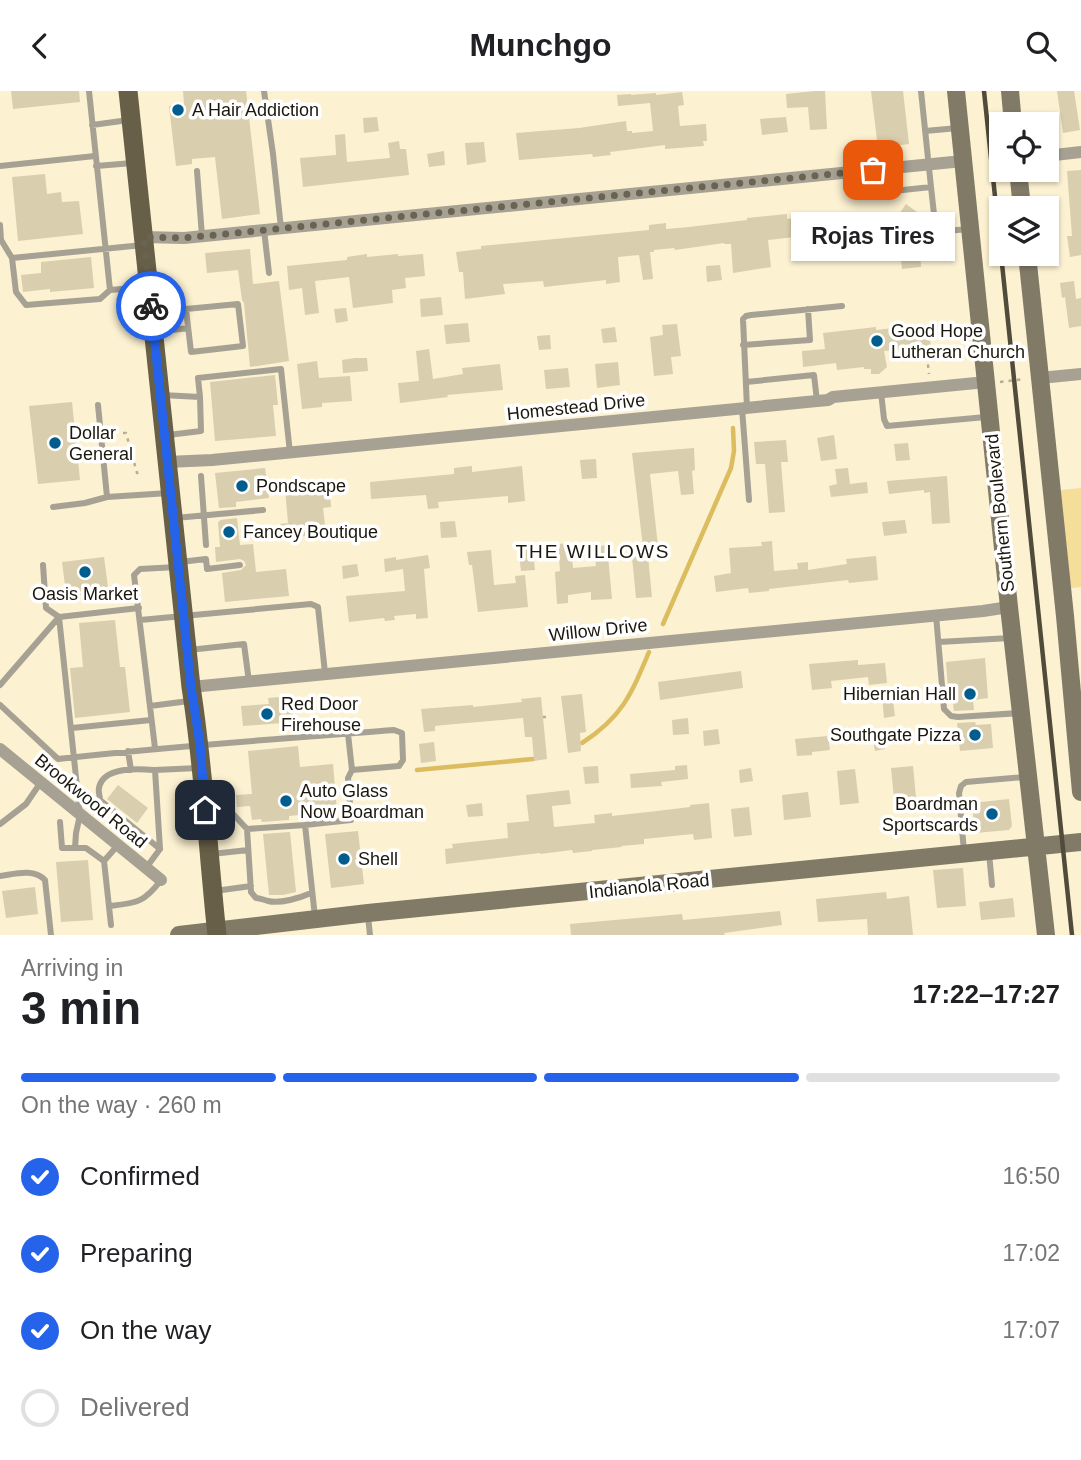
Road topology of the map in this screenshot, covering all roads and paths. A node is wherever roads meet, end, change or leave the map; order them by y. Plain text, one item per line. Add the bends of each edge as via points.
1 (89, 91) edge
2 (128, 91) edge
3 (264, 91) edge
4 (921, 91) edge
5 (956, 91) edge
6 (1010, 91) edge
7 (1012, 112) edge
8 (131, 120) junction
9 (92, 125) junction
10 (960, 128) junction
11 (925, 131) junction
12 (1081, 152) edge
13 (1059, 155) edge
14 (95, 156) junction
15 (963, 161) junction
16 (136, 163) junction
17 (928, 165) junction
18 (0, 166) edge
19 (96, 166) junction
20 (873, 170) junction
21 (197, 171) dead end
22 (931, 187) junction
23 (0, 225) edge
24 (281, 228) junction
25 (970, 229) junction
26 (264, 230) junction
27 (202, 236) junction
28 (144, 241) junction
29 (106, 248) junction
30 (12, 258) junction
31 (1028, 266) edge
32 (269, 273) dead end
33 (149, 286) junction
34 (110, 290) junction
35 (842, 306) dead end
36 (808, 309) junction
37 (188, 328) junction
38 (154, 332) junction
39 (810, 340) junction
40 (743, 345) junction
41 (811, 350) dead end
42 (927, 356) dead end
43 (813, 366) dead end
44 (1081, 374) edge
45 (814, 375) junction
46 (929, 375) dead end
47 (1040, 378) junction
48 (746, 382) junction
49 (986, 382) junction
50 (881, 392) junction
51 (160, 395) junction
52 (200, 397) junction
53 (817, 401) junction
54 (97, 405) dead end
55 (745, 408) junction
56 (990, 416) junction
57 (123, 433) dead end
58 (165, 435) junction
59 (290, 453) junction
60 (167, 462) junction
61 (141, 472) dead end
62 (201, 476) dead end
63 (171, 493) junction
64 (107, 497) junction
65 (749, 500) dead end
66 (52, 507) dead end
67 (263, 510) dead end
68 (204, 516) junction
69 (174, 519) junction
70 (206, 545) dead end
71 (43, 565) dead end
72 (178, 565) junction
73 (240, 565) dead end
74 (1009, 607) junction
75 (139, 608) junction
76 (936, 615) junction
77 (184, 616) junction
78 (59, 617) junction
79 (140, 620) junction
80 (1013, 637) junction
81 (939, 642) junction
82 (187, 650) junction
83 (326, 674) junction
84 (249, 682) junction
85 (0, 685) edge
86 (192, 694) junction
87 (0, 705) edge
88 (150, 706) junction
89 (1021, 713) junction
90 (151, 720) junction
91 (72, 728) junction
92 (348, 733) junction
93 (200, 744) junction
94 (155, 748) junction
95 (0, 749) edge
96 (128, 751) junction
97 (74, 757) junction
98 (202, 768) junction
99 (156, 770) junction
100 (352, 770) junction
101 (131, 771) junction
102 (1029, 776) junction
103 (41, 782) junction
104 (1081, 792) edge
105 (205, 810) junction
106 (80, 815) junction
107 (60, 822) dead end
108 (0, 824) edge
109 (304, 825) junction
110 (247, 829) junction
111 (1081, 842) edge
112 (118, 845) junction
113 (1037, 847) junction
114 (75, 848) junction
115 (160, 849) junction
116 (248, 850) junction
117 (989, 851) junction
118 (964, 854) junction
119 (209, 855) junction
120 (104, 861) junction
121 (146, 868) junction
122 (0, 876) edge
123 (161, 880) joint
124 (251, 885) junction
125 (992, 885) dead end
126 (213, 891) junction
127 (311, 893) junction
128 (262, 898) junction
129 (109, 906) junction
130 (263, 908) dead end
131 (368, 913) junction
132 (315, 919) junction
133 (111, 925) dead end
134 (217, 932) edge
135 (51, 935) edge
136 (178, 935) edge
137 (370, 935) edge
138 (1046, 935) edge

1 - 9 lane
2 - 8 main road
3 - 24 lane
4 - 11 lane
5 - 10 street, Southern Boulevard
6 - 7 street
8 - 9 lane
8 - 16 main road
9 - 14 lane
10 - 11 lane
10 - 15 street, Southern Boulevard
11 - 17 lane
12 - 13 street
14 - 18 lane
14 - 19 lane
15 - 17 street
15 - 25 street, Southern Boulevard
16 - 19 lane
16 - 28 main road
17 - 20 street
17 - 22 lane
19 - 29 lane
20 - 22 lane via 875,193
20 - 24 street
21 - 27 lane
22 - 25 lane via 936,232
23 - 30 lane via 1,240
24 - 26 street
25 - 49 street, Southern Boulevard
26 - 27 street
26 - 32 lane
27 - 28 street
28 - 29 lane
28 - 33 main road
29 - 30 lane
29 - 34 lane
30 - 34 lane via 16,292 26,305 100,299
31 - 47 street
33 - 34 lane
33 - 38 main road
35 - 36 lane
36 - 39 lane
36 - 40 lane via 746,316
37 - 37 lane via 186,309 238,305 243,346 191,352
37 - 38 lane
38 - 51 main road
39 - 40 lane
39 - 41 lane
40 - 48 lane
42 - 46 path
43 - 45 lane
44 - 47 street
45 - 48 lane
45 - 53 lane
47 - 49 path
47 - 104 street
48 - 55 lane
49 - 50 street, Homestead Drive
49 - 56 street, Southern Boulevard
50 - 53 street, Homestead Drive
50 - 56 lane via 887,426
51 - 52 lane
51 - 58 main road
52 - 58 lane via 201,431
52 - 59 lane via 198,378 281,369
53 - 55 street, Homestead Drive
54 - 64 lane
55 - 59 street, Homestead Drive
55 - 65 lane
56 - 74 street, Southern Boulevard
57 - 61 path
58 - 60 main road
59 - 60 street, Homestead Drive
60 - 63 main road
62 - 68 lane
63 - 64 lane
63 - 69 main road
64 - 66 lane
67 - 68 lane
68 - 69 lane
68 - 70 lane
69 - 72 main road
71 - 78 lane via 46,608
72 - 73 lane via 206,559 207,569
72 - 75 lane via 140,569 134,575
72 - 77 main road
74 - 76 street, Willow Drive
74 - 80 street, Southern Boulevard
75 - 78 lane
75 - 79 lane
76 - 81 lane
76 - 83 street, Willow Drive
77 - 79 lane
77 - 82 main road
77 - 83 lane via 311,604 318,607
78 - 85 lane
78 - 91 lane
79 - 88 lane
80 - 81 lane
80 - 89 street, Southern Boulevard
81 - 89 lane via 944,709 951,716
82 - 84 lane via 244,644
82 - 86 main road
83 - 84 street, Willow Drive
84 - 86 street, Willow Drive
86 - 88 lane
86 - 93 main road
87 - 97 lane via 58,759
88 - 90 lane
89 - 102 street, Southern Boulevard
90 - 91 lane
90 - 94 lane
91 - 97 lane
92 - 93 lane
92 - 100 lane
92 - 100 lane via 402,733 399,766
93 - 94 lane
93 - 98 main road
94 - 96 lane
95 - 103 street, Brookwood Road
96 - 97 lane
96 - 101 lane
97 - 106 lane
98 - 99 lane
98 - 105 main road
99 - 101 lane
99 - 115 lane
100 - 109 lane via 348,778 351,820
101 - 115 lane via 106,776 99,787 100,800
102 - 113 street, Southern Boulevard
102 - 118 lane via 961,786
103 - 106 street, Brookwood Road
103 - 108 lane via 26,804
105 - 110 lane via 233,814
105 - 119 main road
106 - 112 street, Brookwood Road
106 - 114 lane
107 - 114 lane via 62,848
109 - 110 lane
109 - 127 lane
110 - 116 lane
111 - 113 street, Indianola Road
112 - 120 lane
112 - 121 street, Brookwood Road
113 - 117 street, Indianola Road
113 - 138 street, Southern Boulevard
114 - 120 lane via 86,848
115 - 121 lane
116 - 119 lane
116 - 124 lane
117 - 118 street, Indianola Road
117 - 125 lane
118 - 131 street, Indianola Road
119 - 126 main road
120 - 129 lane
121 - 123 street, Brookwood Road
122 - 135 lane via 27,873 45,880
123 - 129 lane via 135,903
124 - 126 lane
124 - 128 lane via 256,898
126 - 134 main road
127 - 128 lane via 270,902
127 - 132 lane
128 - 130 lane
129 - 133 lane
131 - 132 street, Indianola Road
131 - 137 lane
132 - 134 street, Indianola Road
134 - 136 street, Indianola Road

